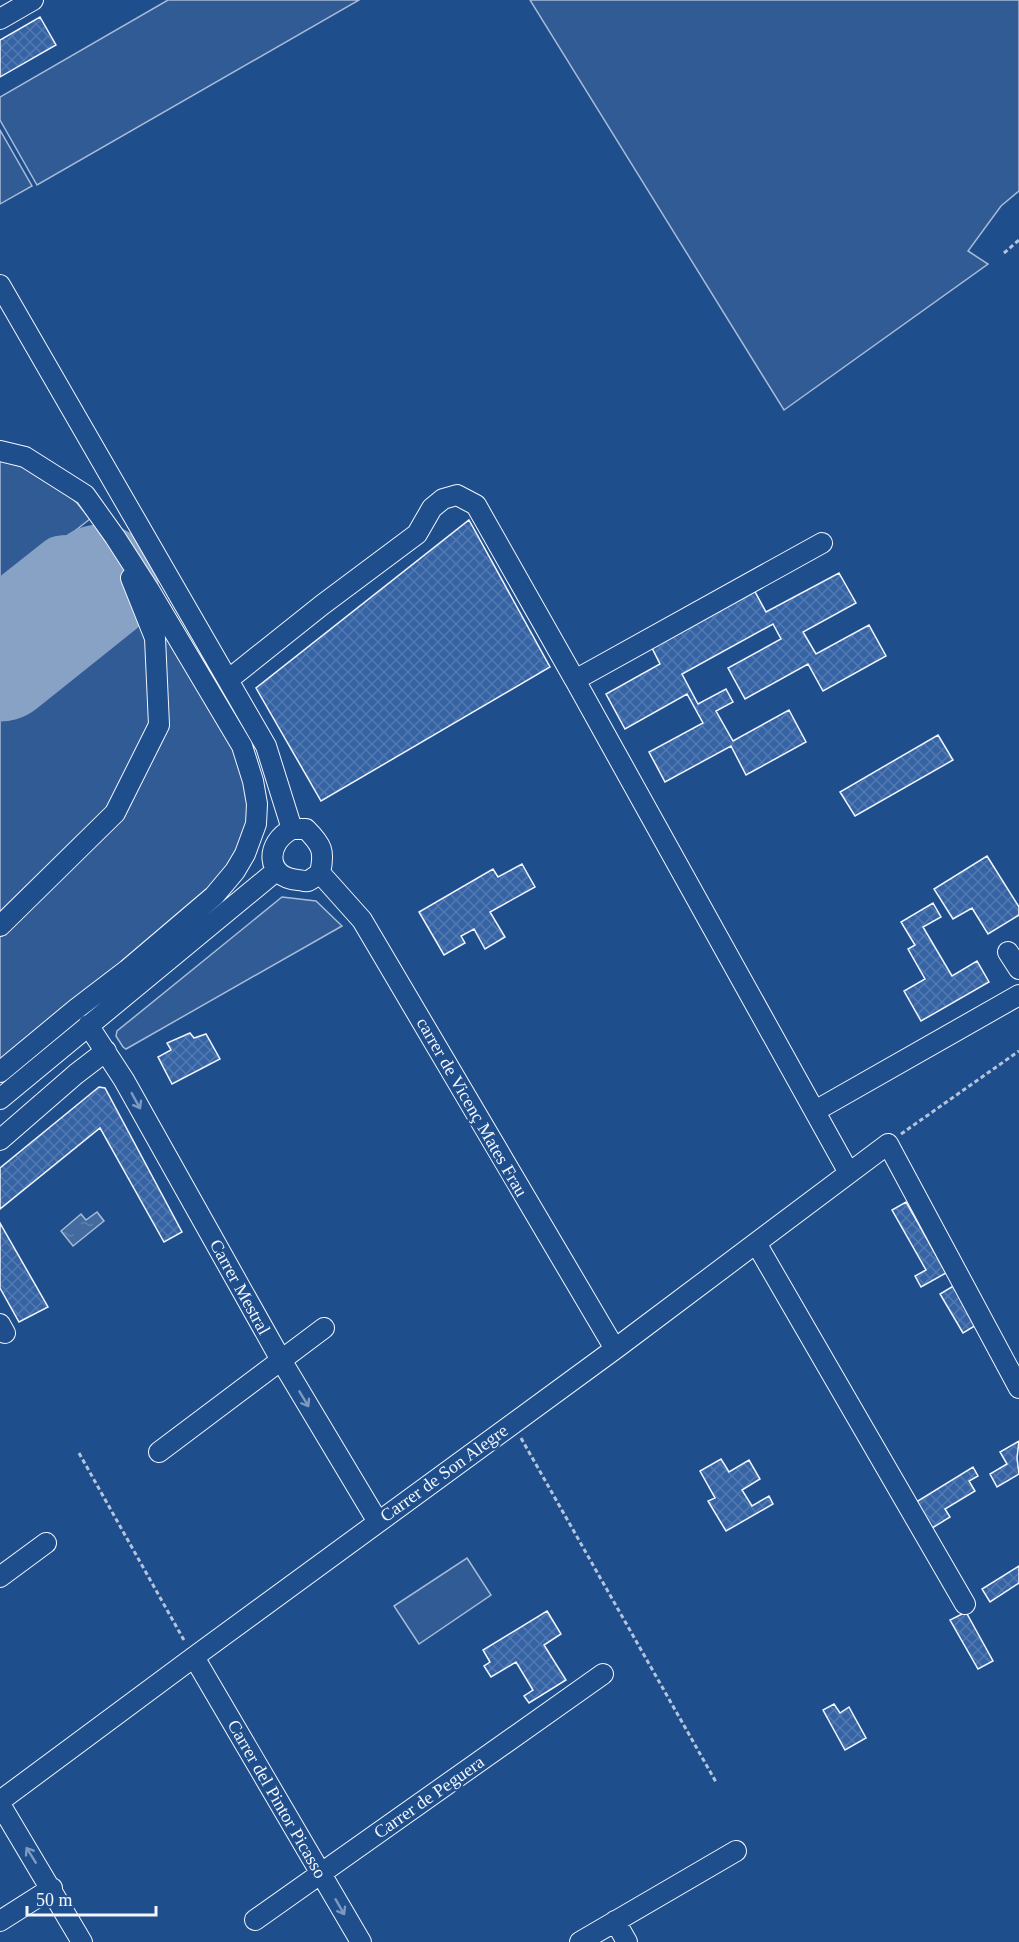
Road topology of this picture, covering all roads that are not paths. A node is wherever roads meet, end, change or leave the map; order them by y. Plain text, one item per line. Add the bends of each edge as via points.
1 (33, 0) edge
2 (0, 19) edge
3 (0, 285) edge
4 (0, 451) edge
5 (115, 537) junction
6 (822, 543) dead end
7 (228, 680) junction
8 (575, 680) junction
9 (292, 829) junction
10 (276, 871) junction
11 (320, 873) junction
12 (0, 926) edge
13 (1008, 952) dead end
14 (1019, 969) edge
15 (1019, 995) edge
16 (88, 1025) junction
17 (106, 1051) junction
18 (0, 1072) edge
19 (0, 1099) edge
20 (815, 1110) junction
21 (0, 1140) edge
22 (849, 1173) junction
23 (756, 1243) junction
24 (324, 1328) dead end
25 (615, 1349) junction
26 (281, 1360) junction
27 (1019, 1388) edge
28 (159, 1452) dead end
29 (378, 1522) junction
30 (46, 1543) dead end
31 (0, 1577) edge
32 (965, 1604) dead end
33 (194, 1657) junction
34 (603, 1674) dead end
35 (0, 1803) edge
36 (736, 1851) dead end
37 (321, 1874) junction
38 (52, 1888) junction
39 (255, 1920) dead end
40 (0, 1921) edge
41 (615, 1921) junction
42 (82, 1942) edge
43 (361, 1942) edge
44 (580, 1942) edge
45 (627, 1942) edge

1 - 2 street
3 - 7 street
4 - 5 street via 25,457 85,495
5 - 12 street via 155,638 159,725 115,813
5 - 18 street via 242,746 257,804 256,824 245,854 214,896
6 - 8 street
7 - 8 street via 417,534 432,508 443,499 457,495 476,505
7 - 9 street via 266,746
8 - 20 street
9 - 10 street via 281,835 275,845 272,858
9 - 11 street via 306,829 320,843
10 - 11 street via 287,879 308,881
10 - 16 street
11 - 25 street, carrer de Vicenç Mates Frau via 362,920
13 - 14 street
15 - 20 street
16 - 17 street, Carrer Mestral
16 - 19 street
17 - 21 street
17 -> 26 street, Carrer Mestral
20 - 22 street
22 - 23 street, Carrer de Son Alegre
22 - 27 street, Carrer de Son Alegre via 888,1144
23 - 25 street, Carrer de Son Alegre
23 - 32 street
24 - 26 street
25 - 29 street, Carrer de Son Alegre
26 - 28 street
26 -> 29 street, Carrer Mestral
29 - 33 street, Carrer de Son Alegre
30 - 31 street
33 - 35 street, Carrer de Son Alegre
33 - 37 street, Carrer del Pintor Picasso
34 - 37 street, Carrer de Peguera
38 -> 35 street
36 - 41 street
37 - 39 street, Carrer de Peguera
37 -> 43 street, Carrer del Pintor Picasso
38 - 40 street
38 - 42 street
41 - 44 street
41 - 45 street

